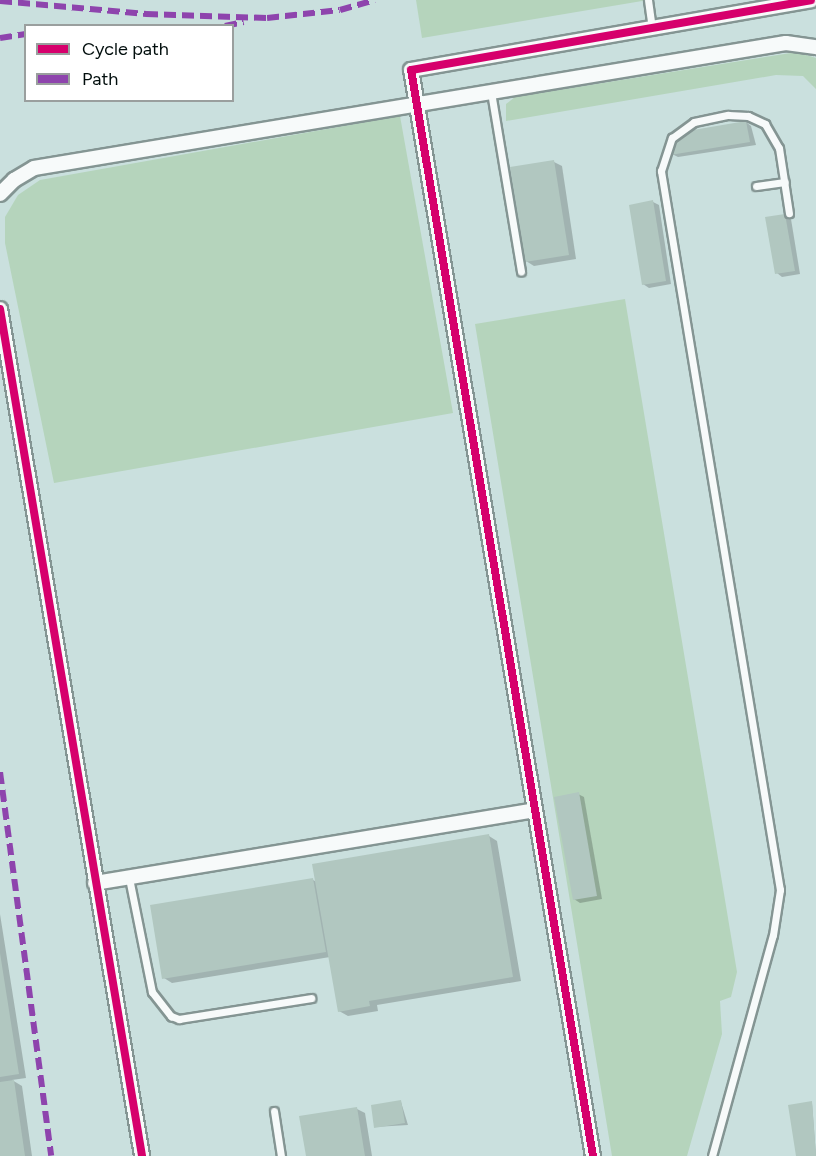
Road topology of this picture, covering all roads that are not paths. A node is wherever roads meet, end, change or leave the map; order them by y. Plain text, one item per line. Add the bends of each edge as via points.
1 (648, 0) edge
2 (811, 0) edge
3 (652, 29) junction
4 (816, 47) edge
5 (491, 92) junction
6 (416, 105) junction
7 (785, 182) junction
8 (756, 186) dead end
9 (0, 194) edge
10 (789, 213) dead end
11 (521, 272) dead end
12 (0, 309) edge
13 (534, 810) junction
14 (129, 878) junction
15 (95, 883) junction
16 (311, 998) dead end
17 (274, 1111) dead end
18 (142, 1156) edge
19 (281, 1156) edge
20 (592, 1156) edge
21 (712, 1156) edge

1 - 3 lane
2 - 3 street
3 - 6 street via 411,70
4 - 5 street via 786,43
5 - 6 street
5 - 11 lane
6 - 9 street via 34,168
6 - 13 street
7 - 8 lane
7 - 10 lane
7 - 21 lane via 776,139 765,124 748,116 728,115 685,126 672,138 662,159 780,890 773,935
12 - 15 street
13 - 14 street
13 - 20 street
14 - 15 street
14 - 16 lane via 152,992 171,1016 179,1019
15 - 18 street
17 - 19 lane

